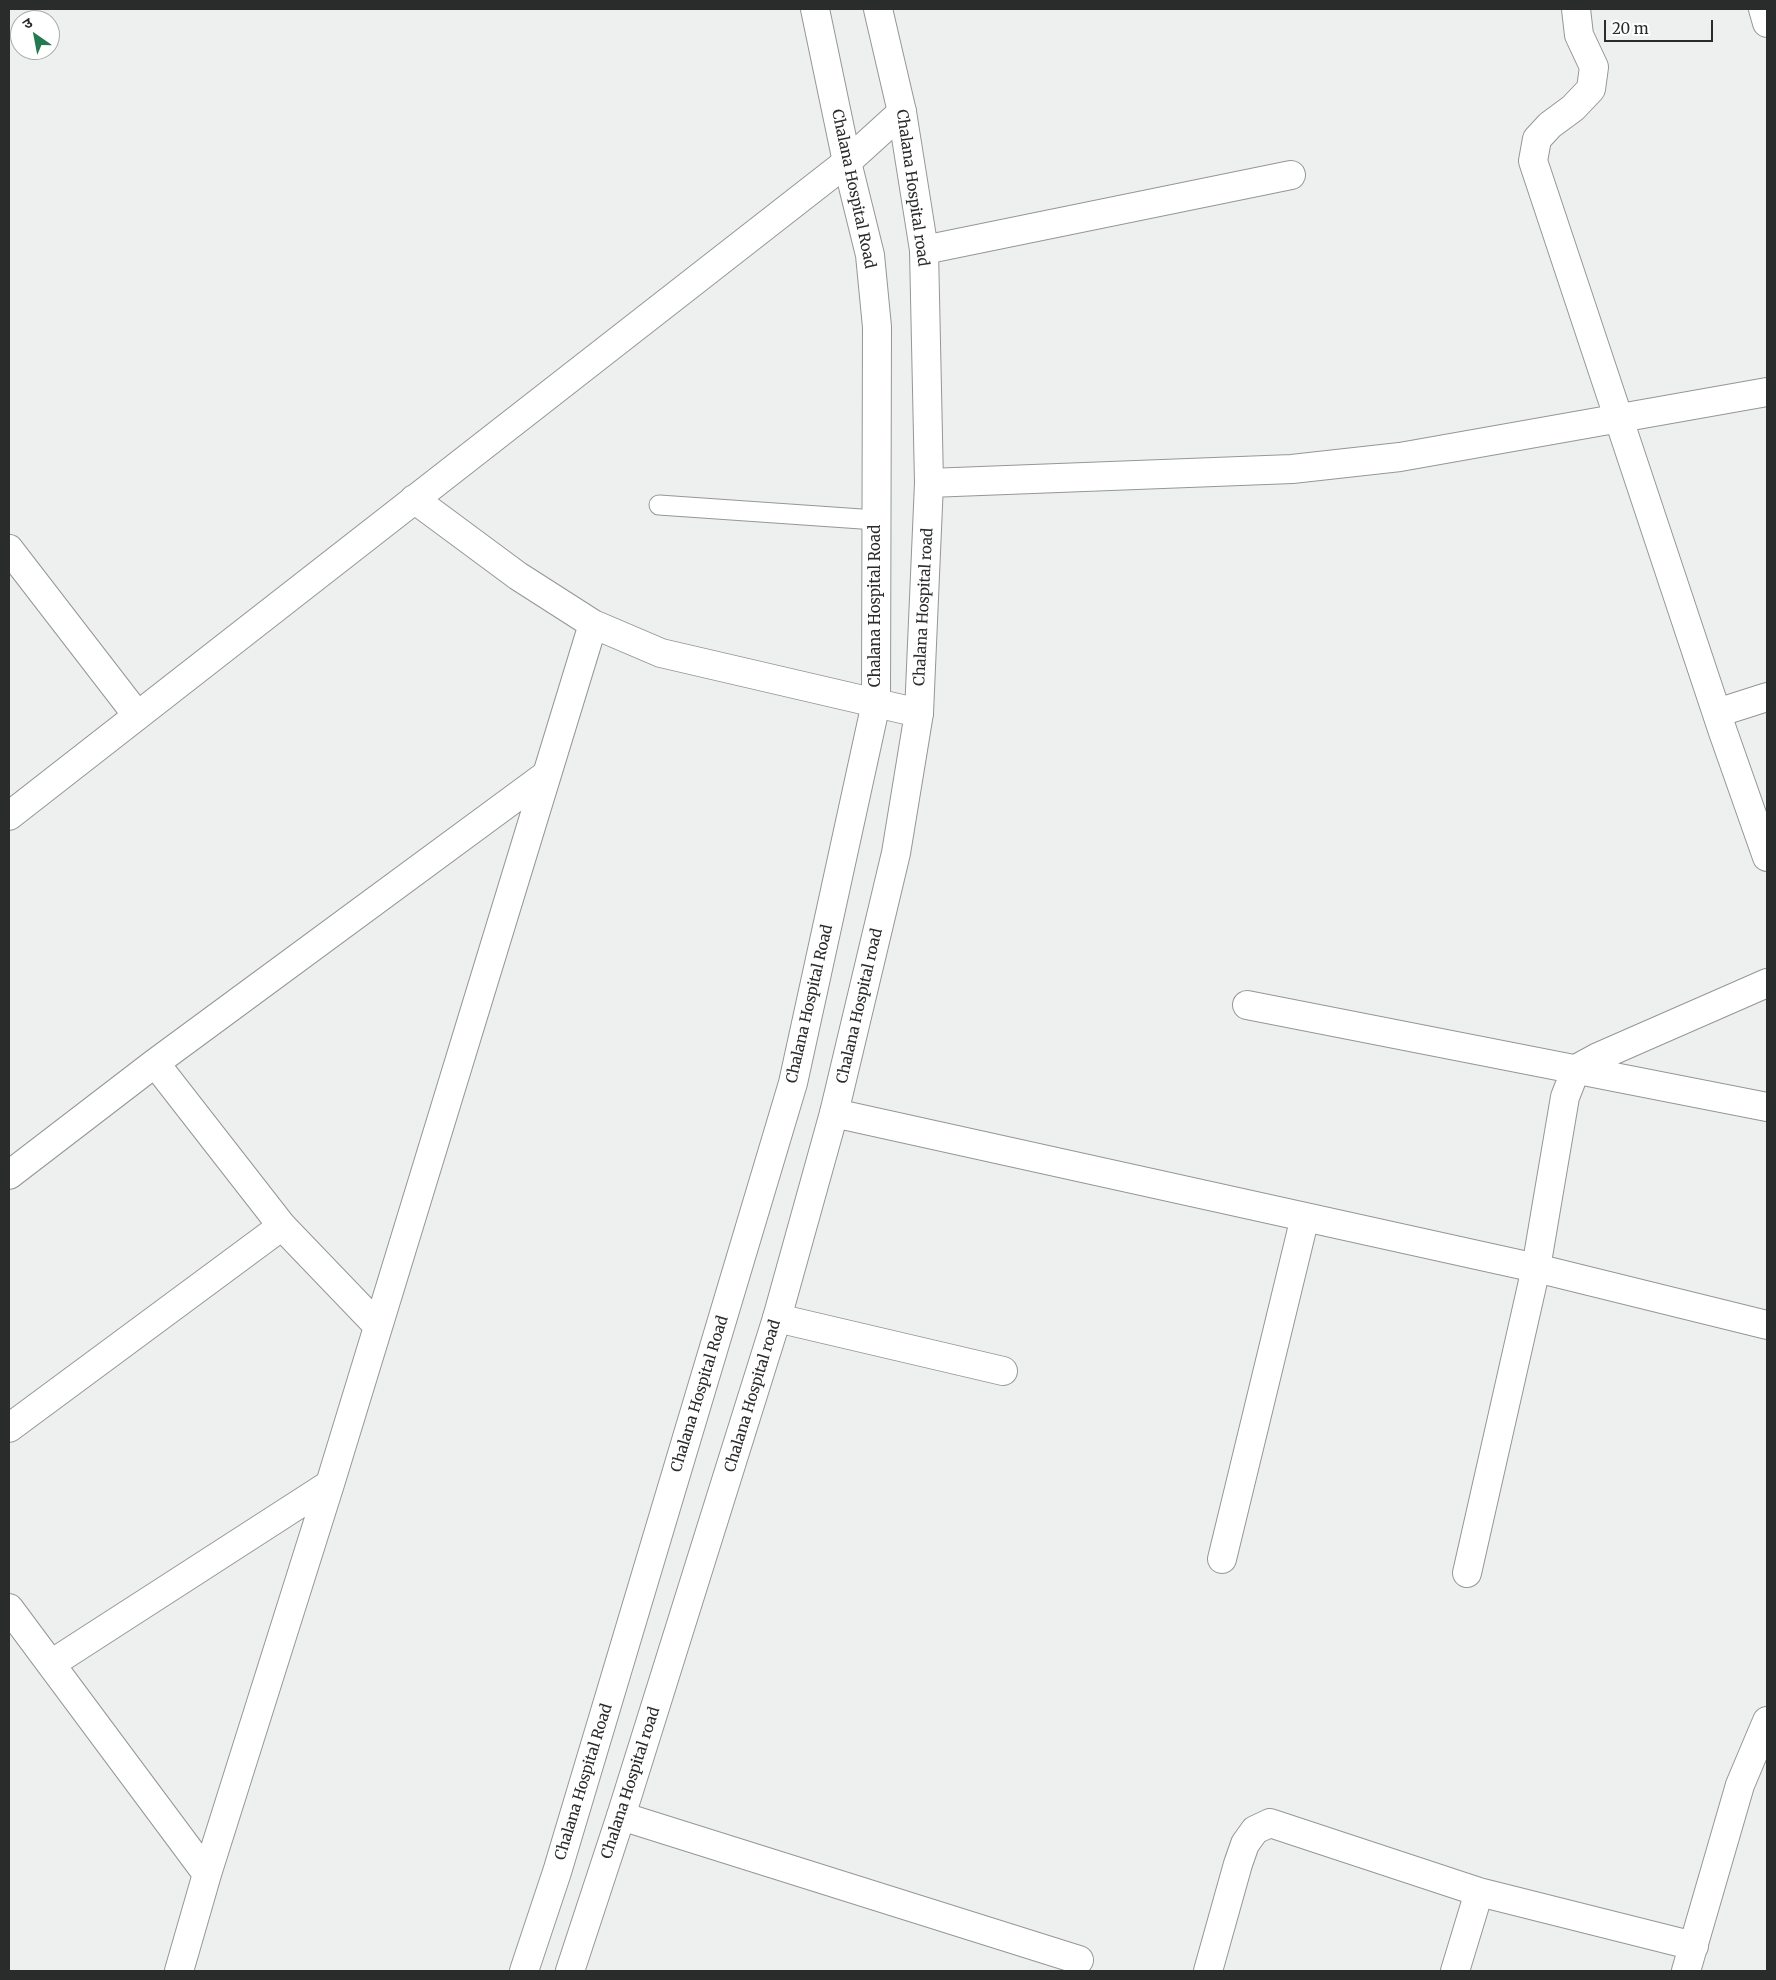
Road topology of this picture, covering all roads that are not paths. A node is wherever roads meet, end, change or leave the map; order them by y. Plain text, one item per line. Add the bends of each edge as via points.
1 (815, 9) edge
2 (878, 9) edge
3 (1576, 9) edge
4 (1763, 9) edge
5 (1767, 23) edge
6 (902, 112) junction
7 (847, 162) junction
8 (1291, 175) dead end
9 (924, 250) junction
10 (1767, 392) edge
11 (1619, 419) junction
12 (929, 483) junction
13 (414, 499) junction
14 (659, 505) dead end
15 (876, 520) junction
16 (9, 548) edge
17 (593, 624) junction
18 (1767, 697) edge
19 (876, 703) junction
20 (919, 713) junction
21 (1717, 713) junction
22 (137, 715) junction
23 (546, 775) junction
24 (9, 816) edge
25 (1767, 857) edge
26 (1767, 983) edge
27 (1246, 1005) dead end
28 (155, 1063) junction
29 (1576, 1069) junction
30 (1767, 1106) edge
31 (834, 1113) junction
32 (9, 1175) edge
33 (1305, 1217) junction
34 (282, 1226) junction
35 (1536, 1268) junction
36 (777, 1318) junction
37 (1767, 1325) edge
38 (378, 1326) junction
39 (1003, 1370) dead end
40 (9, 1428) edge
41 (330, 1484) junction
42 (1222, 1559) dead end
43 (1467, 1573) dead end
44 (9, 1608) edge
45 (51, 1664) junction
46 (1767, 1721) edge
47 (621, 1816) junction
48 (207, 1874) junction
49 (1479, 1892) junction
50 (1694, 1946) junction
51 (1079, 1960) dead end
52 (179, 1971) edge
53 (524, 1971) edge
54 (570, 1971) edge
55 (1208, 1971) edge
56 (1455, 1971) edge
57 (1686, 1971) edge

1 - 7 street, Chalana Hospital Road
2 - 6 street, Chalana Hospital road
3 - 11 street via 1579,35 1594,67 1591,89 1537,138 1533,161
4 - 5 street
6 - 7 street
6 - 9 street, Chalana Hospital road
7 - 13 street
7 - 15 street, Chalana Hospital Road via 870,255 877,327
8 - 9 street
9 - 12 street, Chalana Hospital road
10 - 11 street
11 - 12 street via 1400,457 1292,468
11 - 21 street
12 - 20 street, Chalana Hospital road
13 - 17 street via 518,576
13 - 22 street
14 - 15 lane
15 - 19 street, Chalana Hospital Road
16 - 22 street
17 - 19 street via 660,653
17 - 23 street
18 - 21 street
19 - 20 street
19 - 53 street, Chalana Hospital Road via 792,1083 563,1853
20 - 31 street, Chalana Hospital road via 896,853
21 - 25 street
22 - 24 street
23 - 28 street
23 - 38 street
26 - 29 street
27 - 29 street
28 - 32 street
28 - 34 street
29 - 30 street
29 - 35 street via 1565,1097
31 - 33 street
31 - 36 street, Chalana Hospital road
33 - 35 street
33 - 42 street
34 - 38 street
34 - 40 street
35 - 37 street
35 - 43 street
36 - 39 street
36 - 47 street, Chalana Hospital road
38 - 41 street
41 - 45 street
41 - 48 street
44 - 45 street
45 - 48 street
46 - 50 street via 1740,1785
47 - 51 street
47 - 54 street, Chalana Hospital road
48 - 52 street
49 - 50 street
49 - 55 street via 1270,1823 1255,1830 1245,1844
49 - 56 street
50 - 57 street

